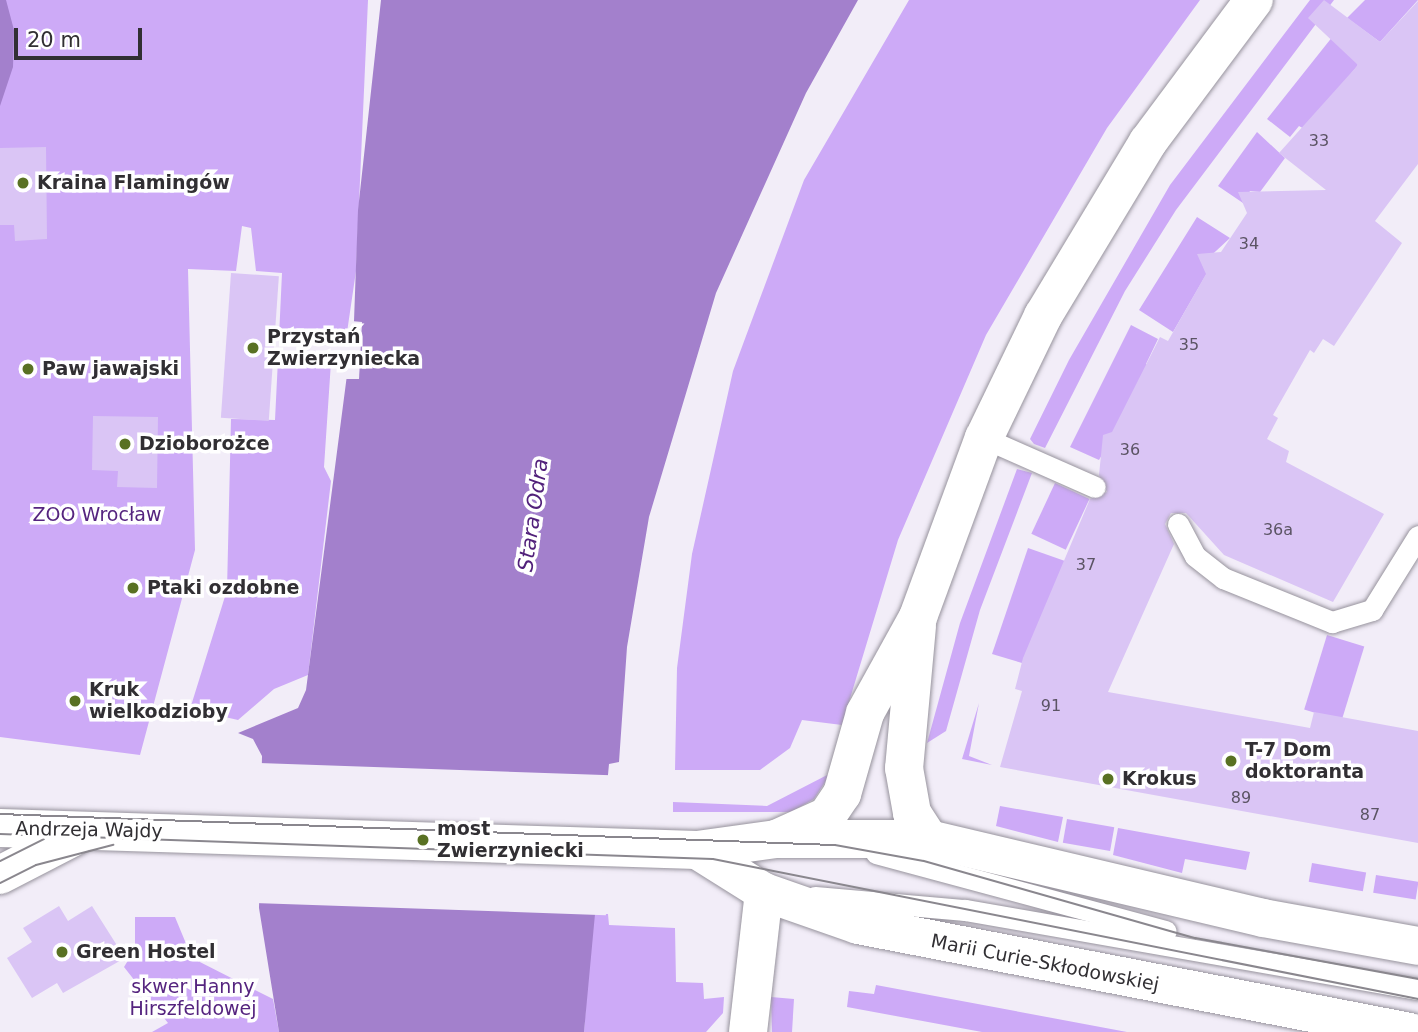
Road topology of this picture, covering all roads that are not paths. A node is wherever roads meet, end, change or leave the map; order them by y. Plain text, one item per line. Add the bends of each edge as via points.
1 (1254, 0) edge
2 (984, 438) junction
3 (1095, 487) dead end
4 (1178, 524) dead end
5 (1418, 536) edge
6 (918, 617) junction
7 (0, 828) edge
8 (84, 832) junction
9 (776, 839) junction
10 (929, 839) junction
11 (684, 849) junction
12 (0, 875) edge
13 (764, 892) junction
14 (1418, 946) edge
15 (1259, 958) junction
16 (1418, 989) edge
17 (748, 1032) edge
18 (1410, 1032) edge

1 - 2 main road via 1106,206
2 - 3 lane
2 - 6 main road
4 - 5 lane via 1195,556 1223,579 1332,622 1372,610
6 - 9 main road via 865,713 842,794 827,816
6 - 10 main road via 904,768 912,813
7 - 8 main road, Andrzeja Wajdy
8 - 11 main road, Andrzeja Wajdy
8 - 12 main road
9 - 10 main road
9 - 11 main road
9 - 15 lane via 920,862
10 - 14 main road via 1249,915
11 - 13 main road, Marii Curie-Skłodowskiej
13 - 15 lane via 965,910
13 - 17 main road
13 - 18 main road, Marii Curie-Skłodowskiej via 808,912 944,945
15 - 16 lane

